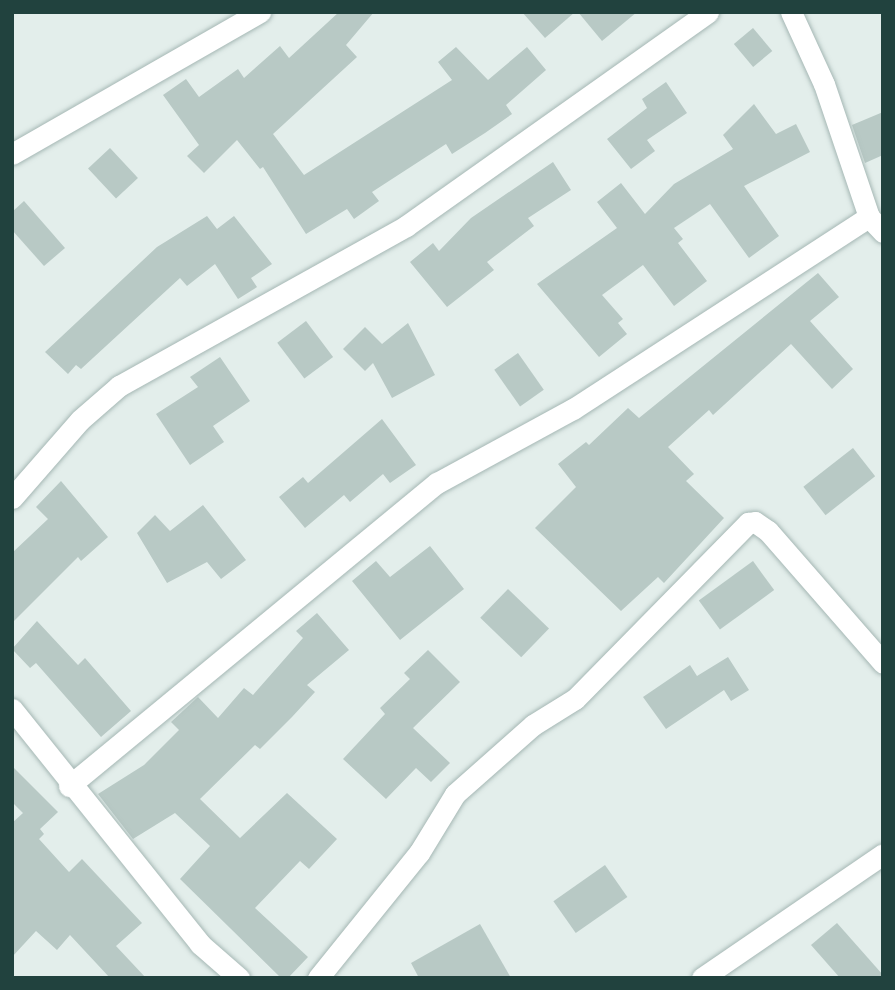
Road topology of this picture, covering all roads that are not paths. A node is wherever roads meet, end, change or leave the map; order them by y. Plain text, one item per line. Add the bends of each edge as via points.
1 (260, 12) edge
2 (708, 12) edge
3 (791, 12) edge
4 (12, 154) edge
5 (876, 225) edge
6 (12, 498) edge
7 (883, 663) edge
8 (12, 709) edge
9 (69, 786) junction
10 (883, 854) edge
11 (239, 978) edge
12 (318, 978) edge
13 (702, 978) edge

1 - 4 street
2 - 6 street via 406,226 119,386 80,420
3 - 5 street via 824,84
5 - 9 street via 573,409 437,482
7 - 12 street via 768,531 748,523 575,699 533,725 455,794 419,853
8 - 9 street
9 - 11 street via 201,944
10 - 13 street

